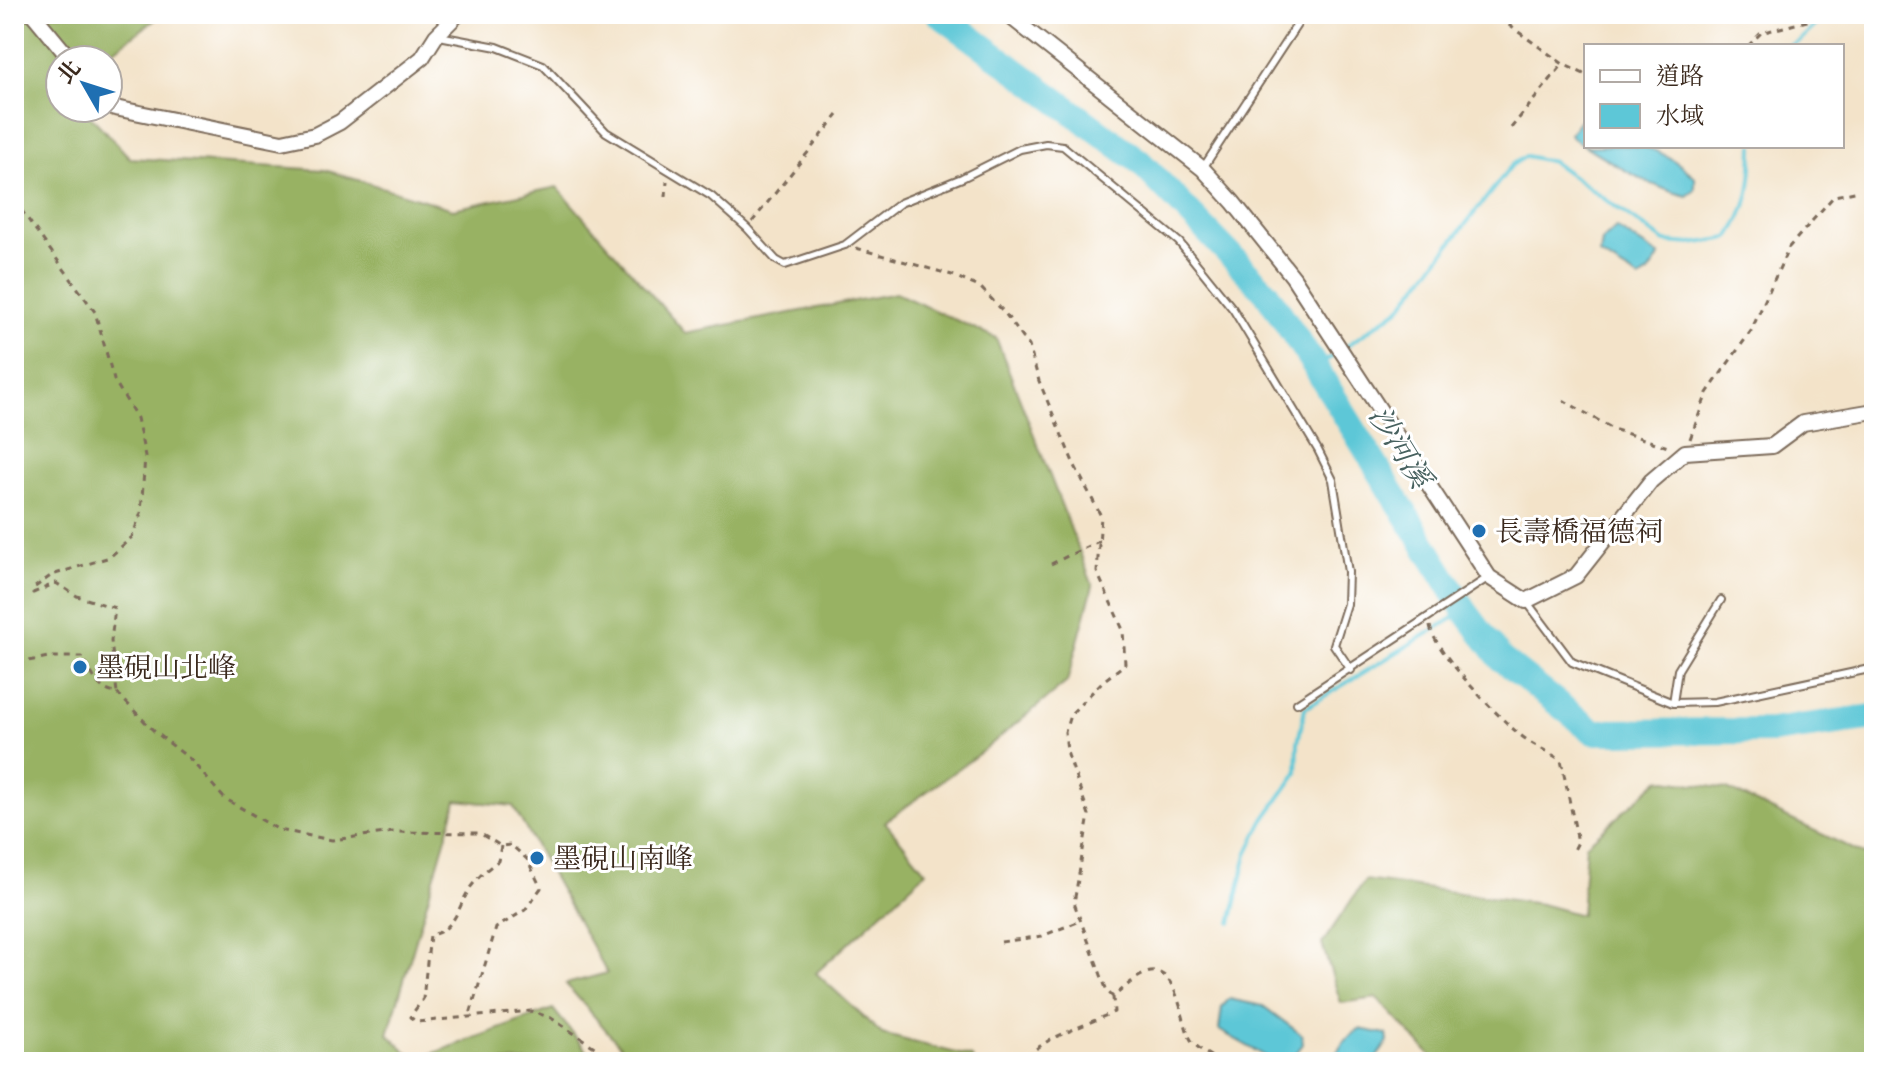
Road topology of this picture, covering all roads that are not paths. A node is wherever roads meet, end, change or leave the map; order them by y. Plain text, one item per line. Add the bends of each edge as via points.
1 (33, 14) edge
2 (458, 14) edge
3 (1007, 14) edge
4 (1304, 14) edge
5 (436, 36) junction
6 (58, 44) edge
7 (124, 110) edge
8 (1203, 169) junction
9 (1874, 411) edge
10 (1489, 577) junction
11 (1721, 600) dead end
12 (1526, 601) junction
13 (1874, 668) edge
14 (1351, 670) junction
15 (1297, 703) dead end
16 (1673, 703) junction

1 - 6 street
2 - 5 street
3 - 8 street
4 - 8 lane
5 - 7 street via 422,58 340,122 315,135 282,142
5 - 14 lane via 497,47 543,65 606,132 711,196 785,265 845,245 900,203 1020,149 1063,146 1179,242 1233,309 1318,450 1333,480 1348,572 1347,604 1334,645
8 - 10 street via 1293,277
9 - 12 street via 1803,423 1772,446 1685,452 1651,481 1576,576
10 - 12 street
10 - 14 lane
11 - 16 lane via 1678,670
12 - 16 lane via 1572,662
13 - 16 lane via 1715,702
14 - 15 lane

